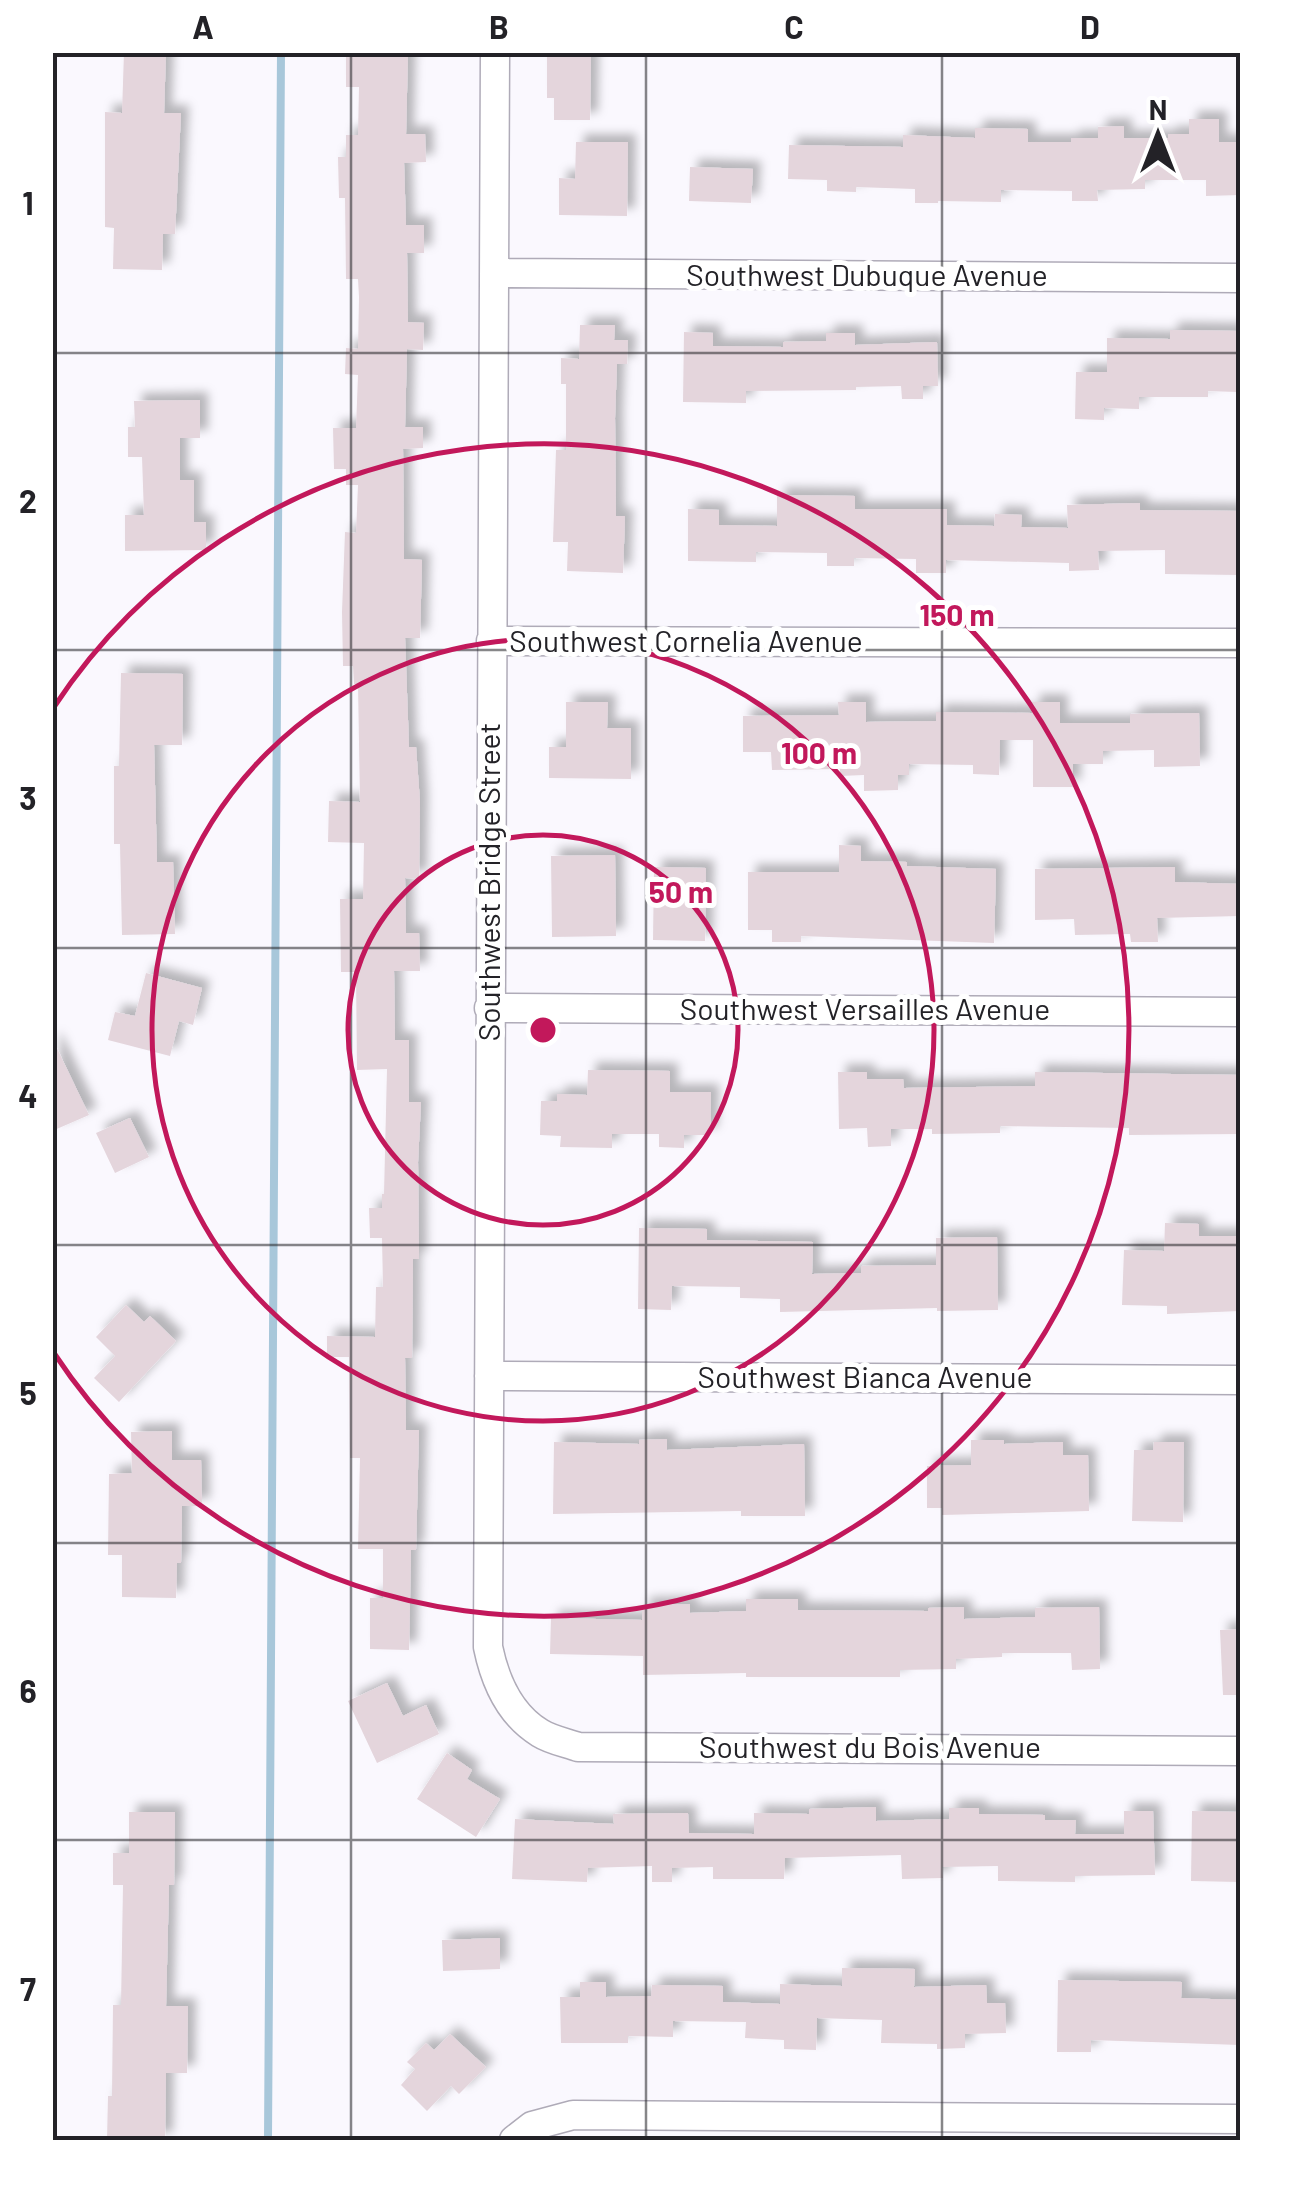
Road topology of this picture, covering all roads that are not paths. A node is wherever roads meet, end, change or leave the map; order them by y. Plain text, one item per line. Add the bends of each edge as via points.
1 (495, 52) edge
2 (494, 273) junction
3 (1240, 278) edge
4 (492, 642) junction
5 (1240, 644) edge
6 (489, 1008) junction
7 (1240, 1012) edge
8 (489, 1376) junction
9 (1240, 1380) edge
10 (512, 1707) joint
11 (1240, 1750) edge
12 (1240, 2119) edge
13 (514, 2140) edge

1 - 2 street, Southwest Bridge Street
2 - 3 street, Southwest Dubuque Avenue
2 - 4 street, Southwest Bridge Street
4 - 5 street, Southwest Cornelia Avenue
4 - 6 street, Southwest Bridge Street
6 - 7 street, Southwest Versailles Avenue
6 - 8 street, Southwest Bridge Street
8 - 9 street, Southwest Bianca Avenue
8 - 10 street, Southwest Bridge Street via 488,1646 495,1678
10 - 11 street, Southwest du Bois Avenue via 541,1734 578,1746
12 - 13 street via 573,2115 532,2126

